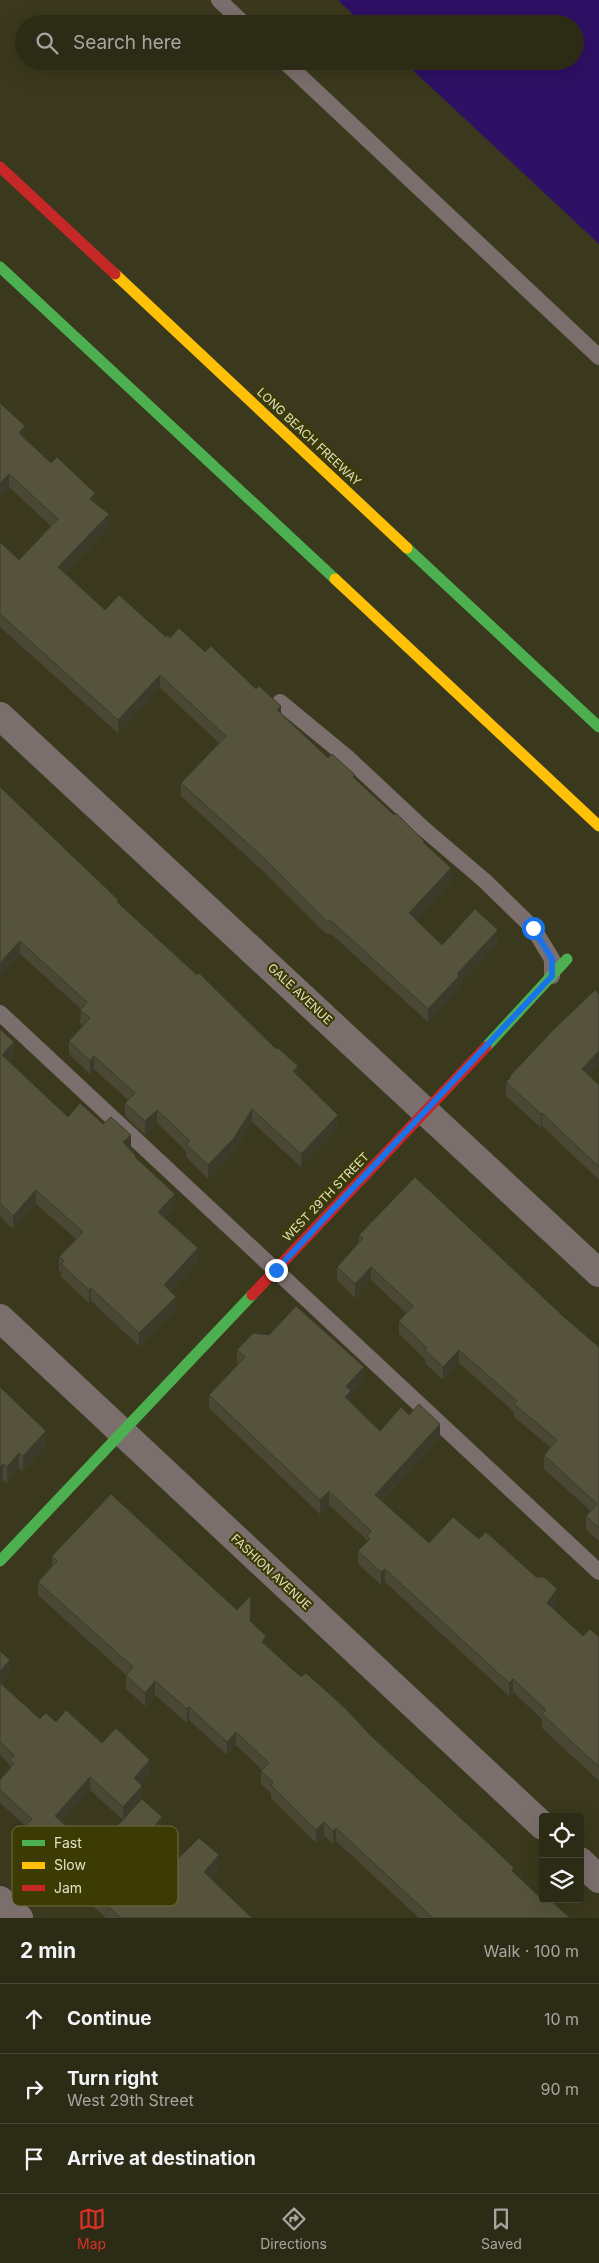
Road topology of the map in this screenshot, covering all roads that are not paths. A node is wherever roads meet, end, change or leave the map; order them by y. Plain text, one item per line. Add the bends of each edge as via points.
1 (219, 0) edge
2 (235, 15) edge
3 (294, 70) edge
4 (0, 167) edge
5 (0, 267) edge
6 (599, 357) edge
7 (280, 702) edge
8 (0, 716) edge
9 (599, 727) edge
10 (599, 826) edge
11 (567, 959) dead end
12 (552, 976) junction
13 (0, 1013) edge
14 (426, 1112) junction
15 (276, 1270) junction
16 (599, 1273) edge
17 (0, 1318) edge
18 (122, 1432) junction
19 (0, 1561) edge
20 (599, 1572) edge
21 (539, 1822) edge
22 (584, 1866) edge
23 (599, 1879) edge
24 (0, 1900) edge
25 (19, 1918) edge

1 - 2 lane
3 - 6 lane
4 - 9 main road, LONG BEACH FREEWAY
5 - 10 main road
7 - 12 lane via 348,758 533,928 552,959
8 - 14 street, GALE AVENUE
11 - 12 main road, WEST 29TH STREET
12 - 14 main road, WEST 29TH STREET
13 - 15 lane
14 - 15 main road, WEST 29TH STREET
14 - 16 street, GALE AVENUE
15 - 18 main road, WEST 29TH STREET
15 - 20 lane
17 - 18 street, FASHION AVENUE
18 - 19 main road, WEST 29TH STREET
18 - 21 street, FASHION AVENUE
22 - 23 street
24 - 25 street

